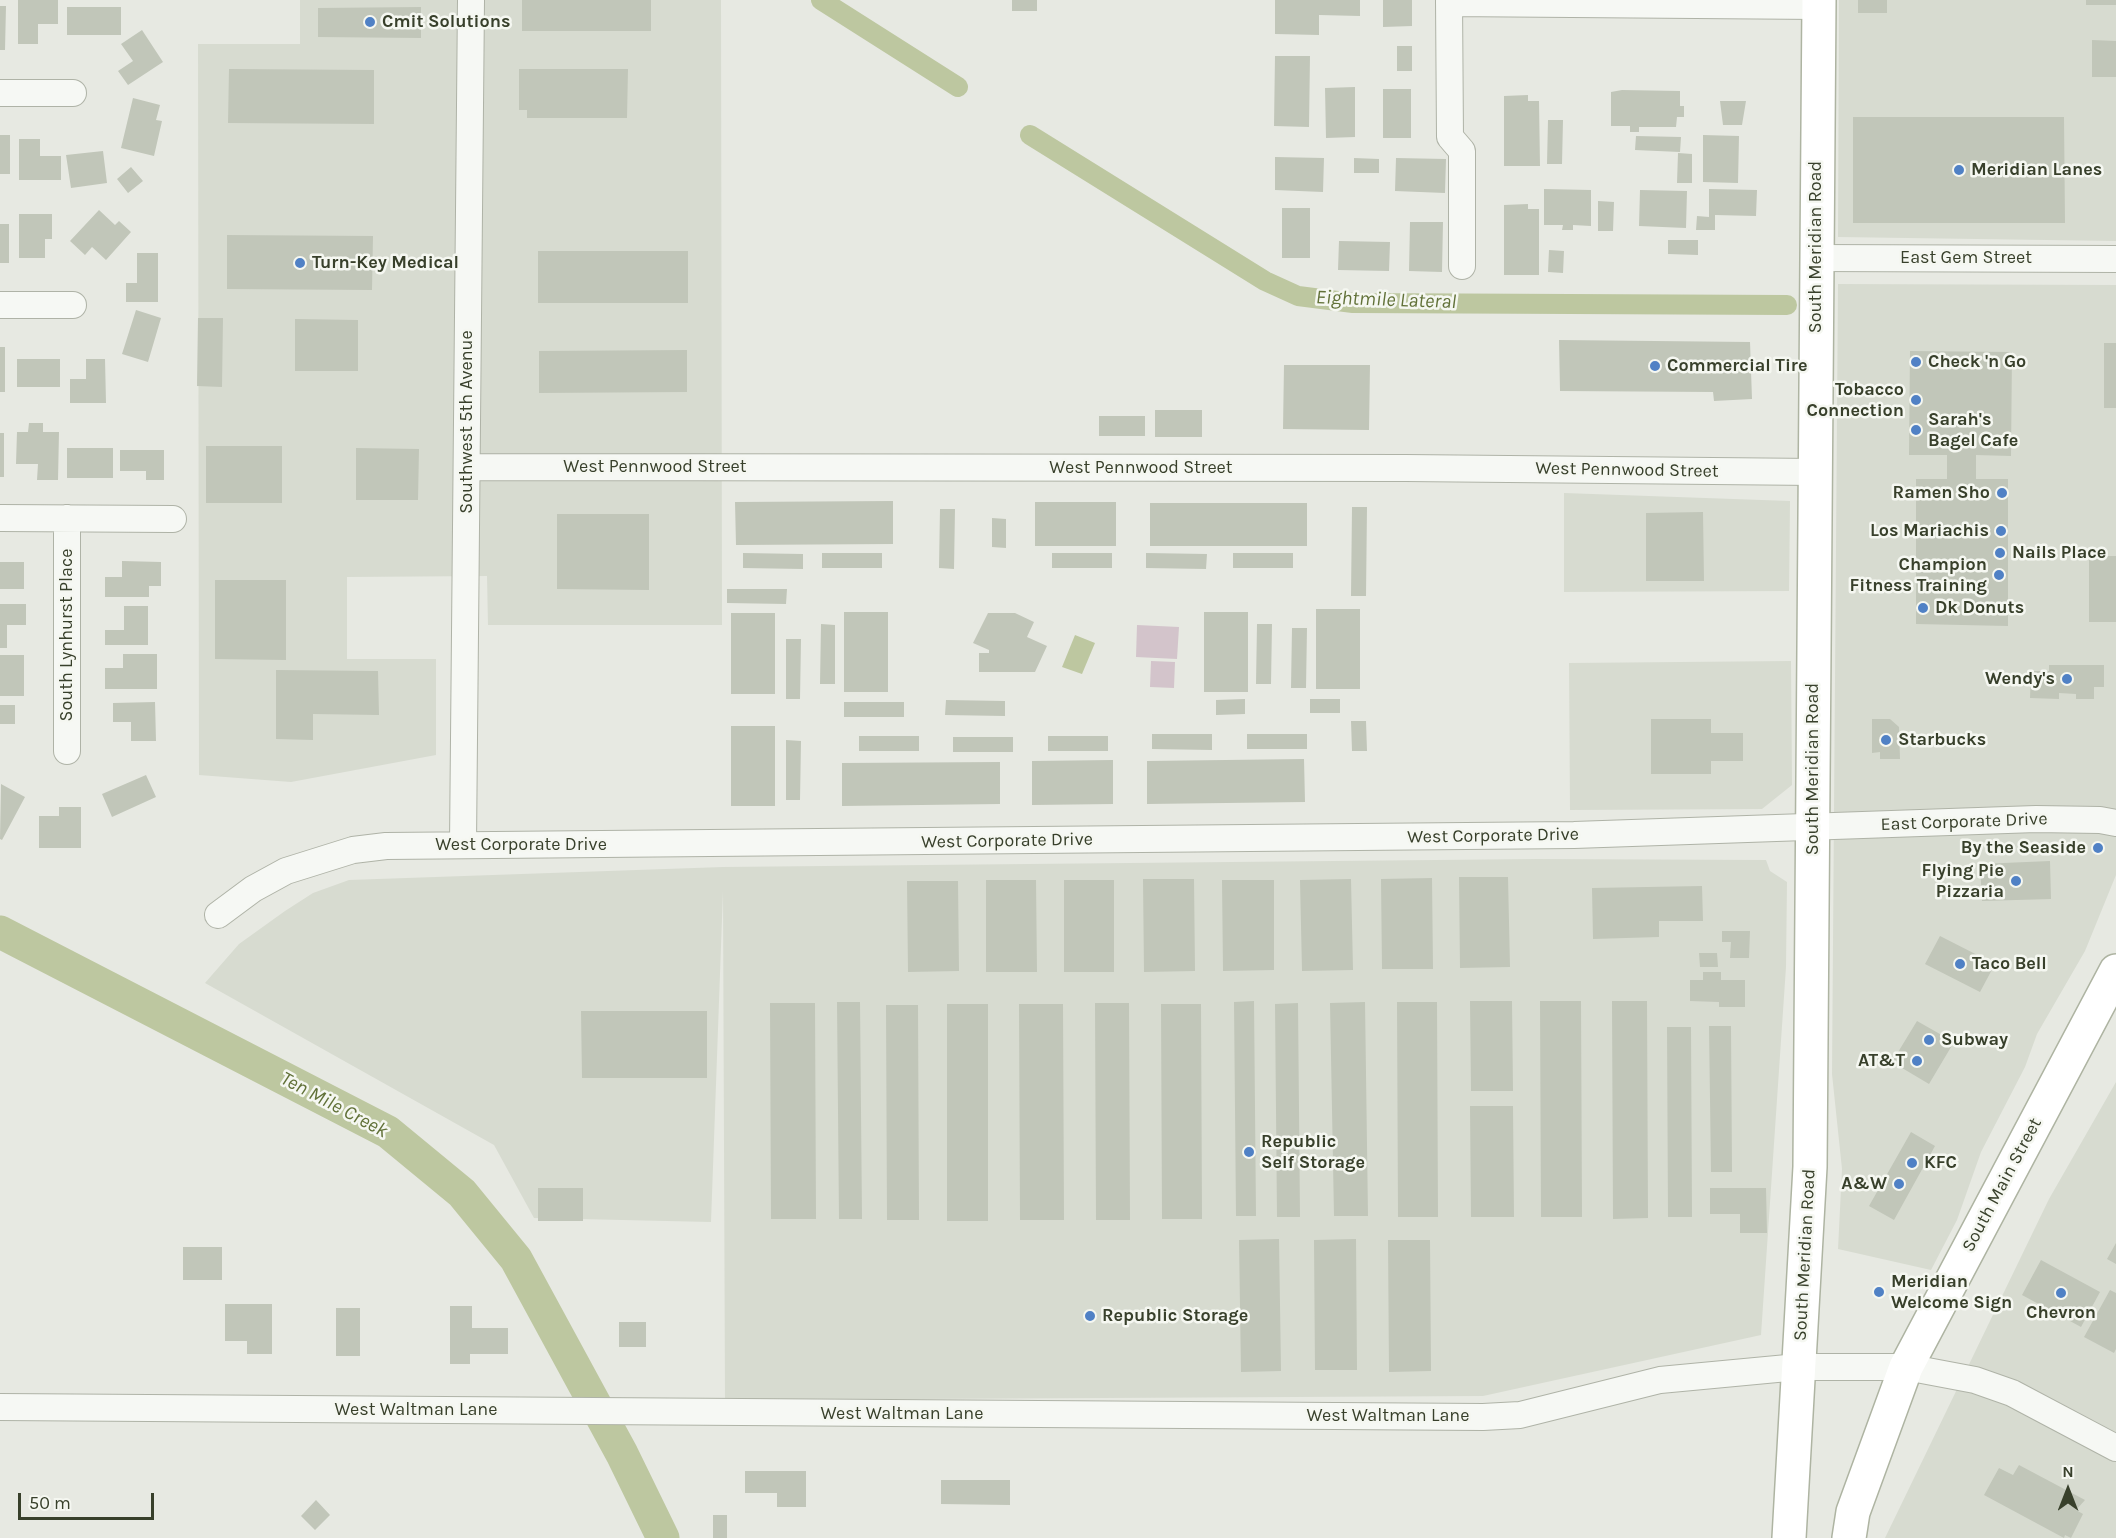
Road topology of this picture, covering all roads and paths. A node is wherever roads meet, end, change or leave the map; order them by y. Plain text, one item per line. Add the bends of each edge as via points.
1 (471, 0) edge
2 (1449, 1) edge
3 (1819, 3) edge
4 (0, 93) edge
5 (73, 93) dead end
6 (1815, 258) junction
7 (2116, 259) edge
8 (1462, 266) dead end
9 (0, 305) edge
10 (73, 305) dead end
11 (467, 467) junction
12 (1815, 472) junction
13 (0, 518) edge
14 (67, 518) junction
15 (173, 519) dead end
16 (68, 751) dead end
17 (2116, 823) edge
18 (1812, 827) junction
19 (463, 844) junction
20 (218, 915) dead end
21 (2116, 971) edge
22 (1798, 1367) junction
23 (1906, 1367) junction
24 (0, 1407) edge
25 (2116, 1448) edge
26 (1789, 1538) edge
27 (1810, 1538) edge
28 (1849, 1538) edge

1 - 11 street, Southwest 5th Avenue
2 - 3 street
2 - 8 street via 1449,137 1462,151
3 - 6 main road, South Meridian Road
4 - 5 street
6 - 7 street, East Gem Street
6 - 12 main road, South Meridian Road
9 - 10 street
11 - 12 street, West Pennwood Street
11 - 19 street, Southwest 5th Avenue
12 - 18 main road, South Meridian Road
13 - 14 street
14 - 15 street
14 - 16 street, South Lynhurst Place
17 - 18 street, East Corporate Drive via 2036,819
18 - 19 street, West Corporate Drive via 1574,835 714,845
18 - 22 main road, South Meridian Road via 1810,1167
19 - 20 street, West Corporate Drive via 386,846 321,858 286,870
21 - 23 main road, South Main Street
22 - 23 street, West Waltman Lane
22 - 24 street, West Waltman Lane via 1660,1380 1520,1414 1483,1417
22 - 26 main road, South Meridian Road
22 - 27 main road via 1815,1458
23 - 25 street, West Waltman Lane via 1975,1380 2012,1393
23 - 28 main road, South Main Street via 1853,1512

